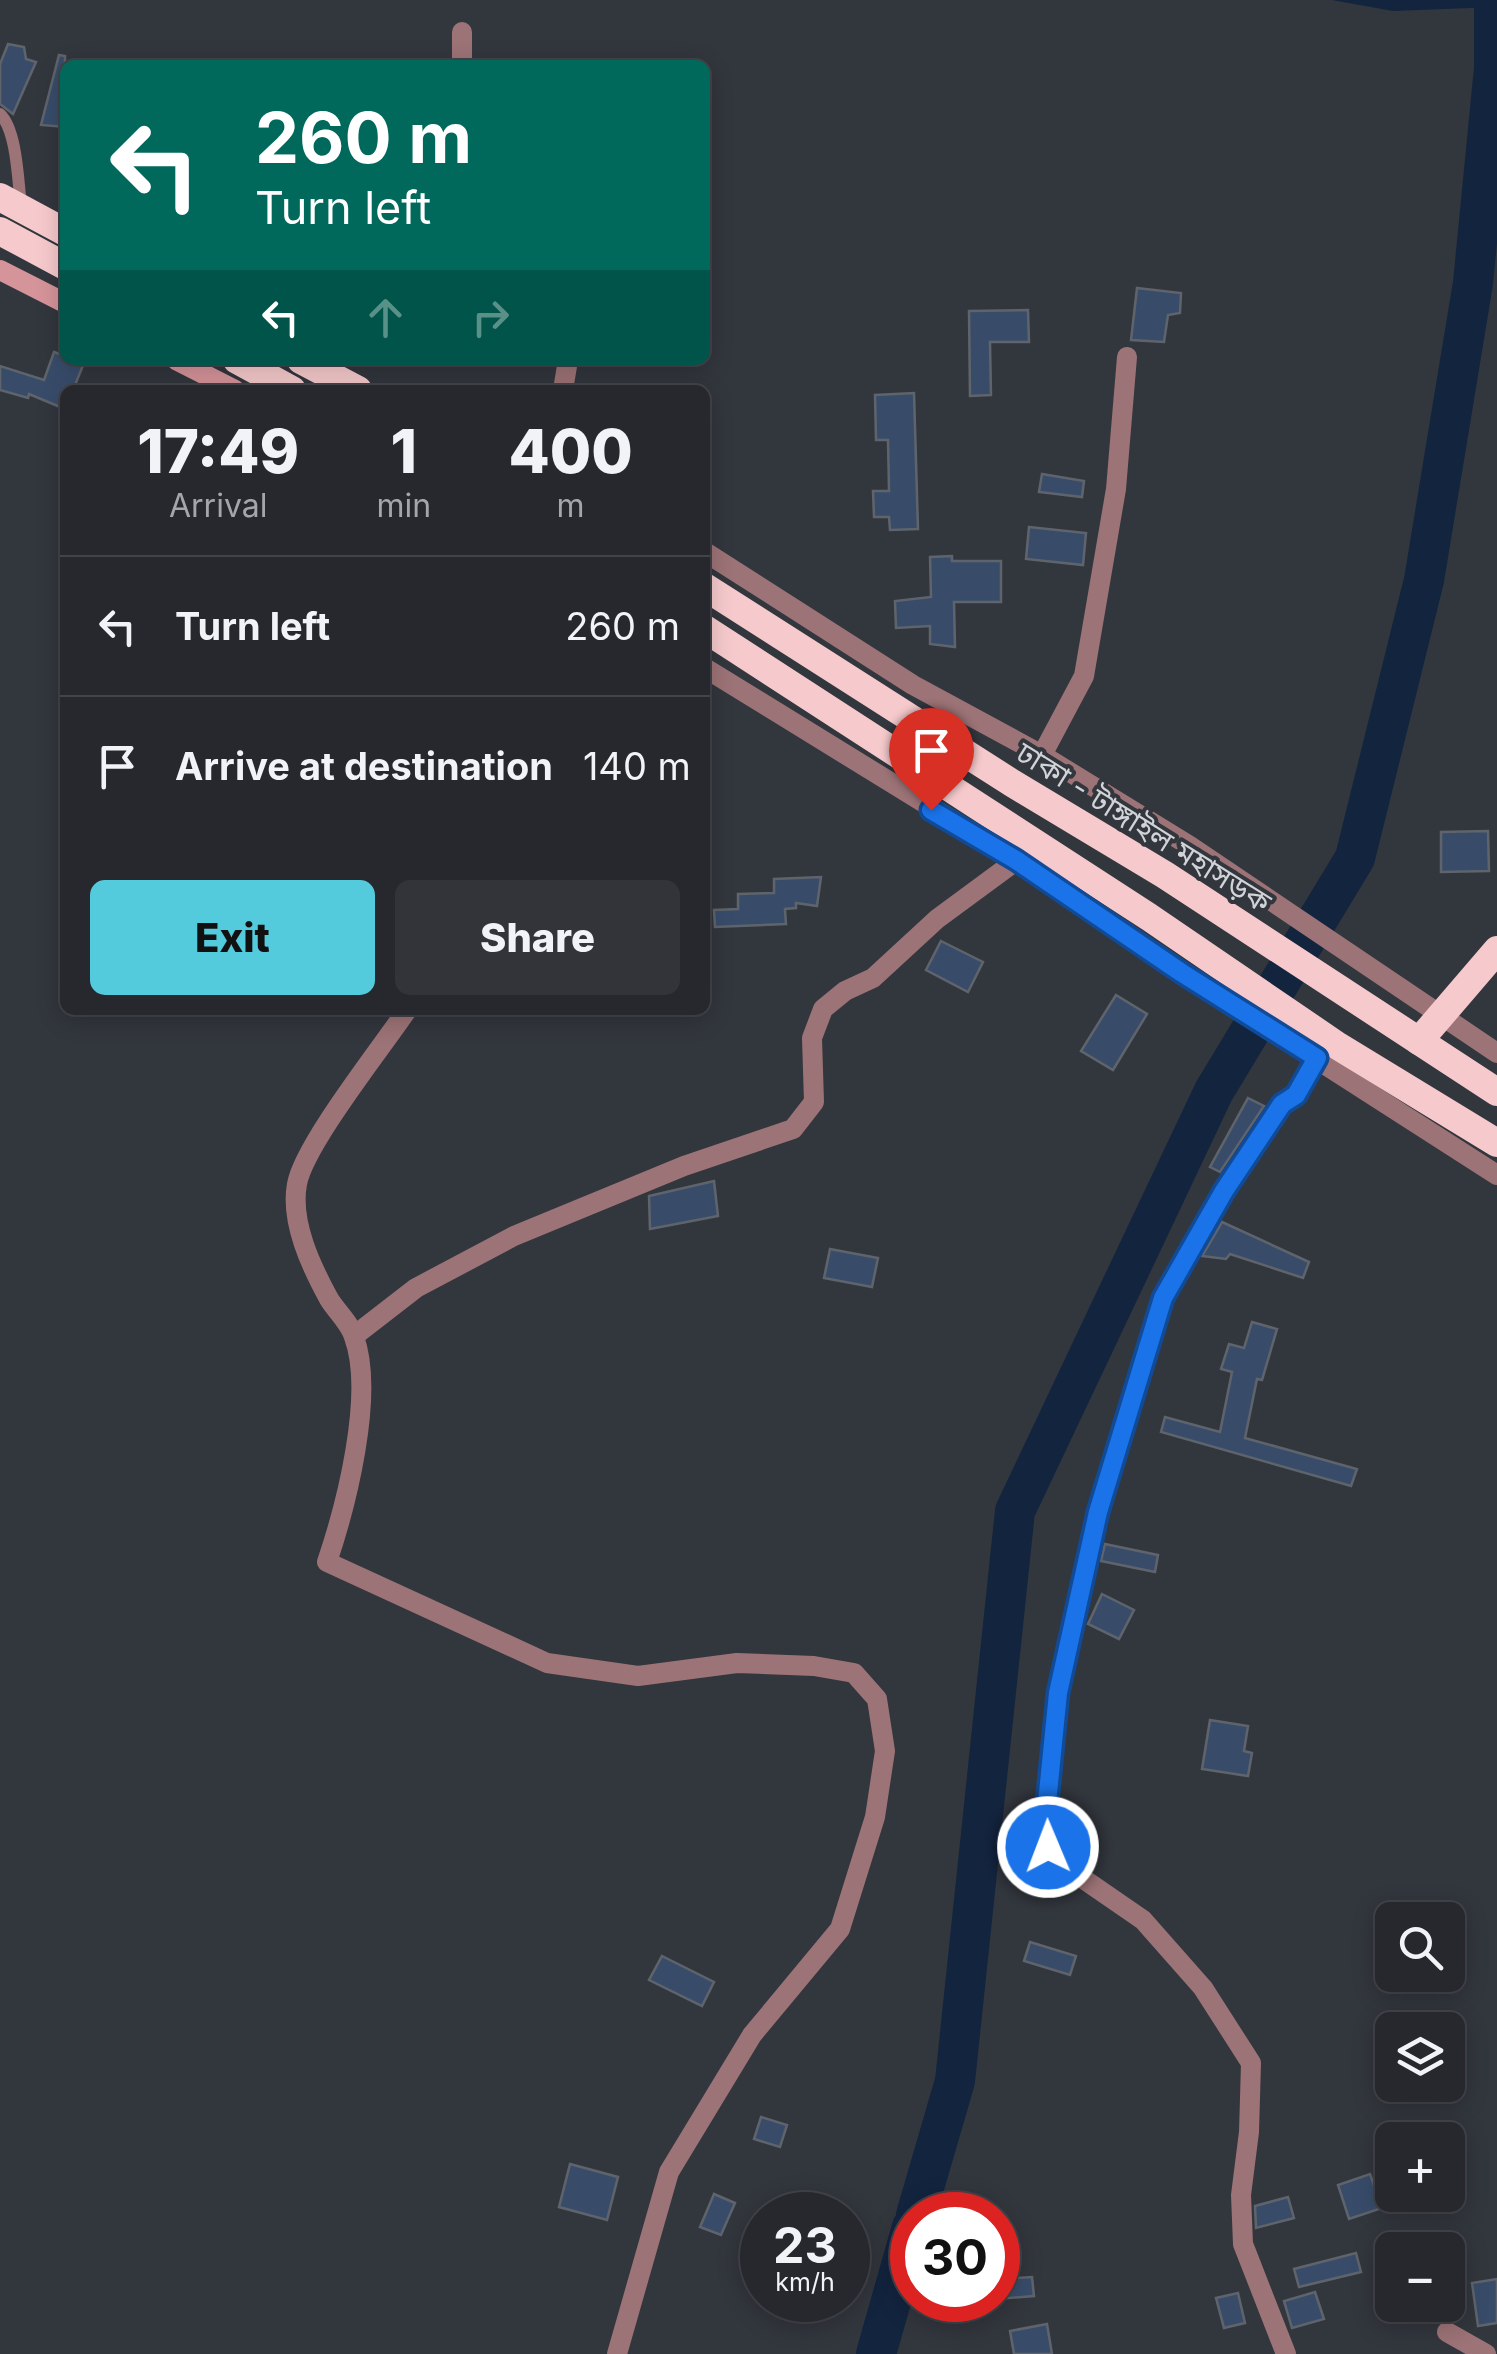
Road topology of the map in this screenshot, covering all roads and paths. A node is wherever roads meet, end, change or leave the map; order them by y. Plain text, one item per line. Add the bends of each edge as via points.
1 (462, 32) dead end
2 (462, 60) edge
3 (0, 114) edge
4 (11, 203) edge
5 (60, 229) edge
6 (0, 231) edge
7 (60, 263) edge
8 (0, 270) edge
9 (60, 300) edge
10 (1127, 357) dead end
11 (186, 365) edge
12 (246, 365) edge
13 (310, 365) edge
14 (225, 385) edge
15 (283, 385) edge
16 (348, 385) edge
17 (710, 555) edge
18 (710, 590) edge
19 (710, 633) edge
20 (710, 671) edge
21 (1042, 755) junction
22 (1016, 860) junction
23 (1497, 950) edge
24 (1440, 1014) junction
25 (404, 1015) edge
26 (1419, 1042) junction
27 (1328, 1052) junction
28 (1497, 1053) edge
29 (1497, 1092) edge
30 (1497, 1143) edge
31 (1497, 1175) edge
32 (354, 1336) junction
33 (1447, 2332) dead end
34 (617, 2354) edge
35 (1286, 2354) edge
36 (1486, 2354) edge

1 - 2 street
3 - 4 lane via 14,148
4 - 5 highway
6 - 7 highway
8 - 9 main road
10 - 21 street via 1116,489 1084,676
11 - 14 main road
12 - 15 highway
13 - 16 highway
17 - 21 street via 914,685
18 - 26 highway, ঢাকা - টাঙ্গাইল মহাসড়ক
19 - 27 highway via 1149,918
20 - 22 street
21 - 24 street
22 - 27 street via 1182,973
22 - 32 street via 873,978 823,1009 812,1038 814,1102 792,1129 514,1236 416,1288
23 - 24 highway
24 - 26 highway
24 - 28 street
25 - 32 street via 298,1178 294,1208 308,1252
26 - 29 highway, ঢাকা - টাঙ্গাইল মহাসড়ক
27 - 30 highway
27 - 31 street
27 - 35 street via 1282,1104 1163,1298 1098,1512 1058,1693 1045,1823 1052,1858 1143,1920 1204,1988 1250,2063 1243,2244
32 - 34 street via 361,1376 358,1433 326,1562 548,1663 638,1676 736,1663 814,1666 854,1673 877,1700 885,1751 875,1817 840,1929 752,2035 669,2172
33 - 36 street

